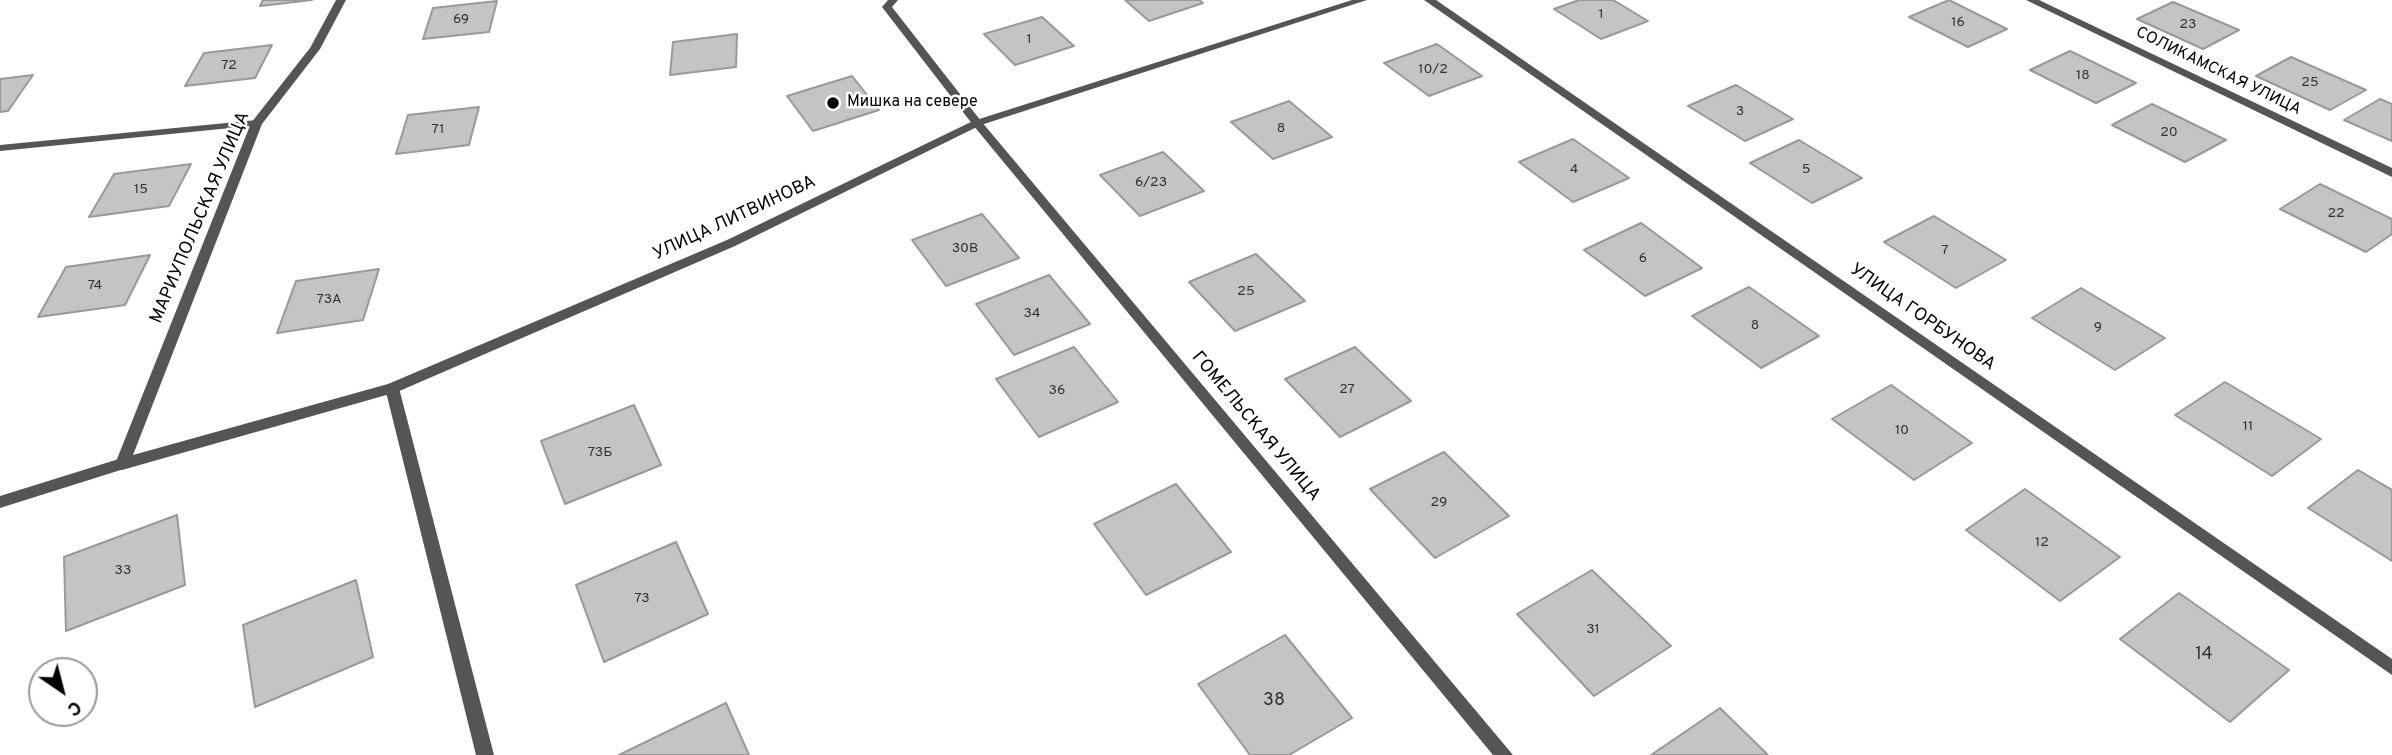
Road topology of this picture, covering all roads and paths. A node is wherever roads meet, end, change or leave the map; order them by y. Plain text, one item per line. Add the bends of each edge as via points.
1 (341, 0) edge
2 (893, 0) edge
3 (1362, 0) edge
4 (1429, 0) edge
5 (2031, 0) edge
6 (257, 123) junction
7 (977, 123) junction
8 (0, 148) edge
9 (2392, 173) edge
10 (392, 388) junction
11 (122, 464) junction
12 (0, 502) edge
13 (2392, 668) edge
14 (485, 755) edge
15 (1504, 755) edge

1 - 6 street, МАРИУПОЛЬСКАЯ УЛИЦА via 315,50
2 - 7 street, ГОМЕЛЬСКАЯ УЛИЦА via 887,7
3 - 7 street, УЛИЦА ЛИТВИНОВА
4 - 13 street, УЛИЦА ГОРБУНОВА
5 - 9 street, СОЛИКАМСКАЯ УЛИЦА
6 - 8 street
6 - 11 street, МАРИУПОЛЬСКАЯ УЛИЦА
7 - 10 street, УЛИЦА ЛИТВИНОВА via 732,243
7 - 15 street, ГОМЕЛЬСКАЯ УЛИЦА
10 - 11 street, УЛИЦА ЛИТВИНОВА
10 - 14 street
11 - 12 street, УЛИЦА ЛИТВИНОВА

